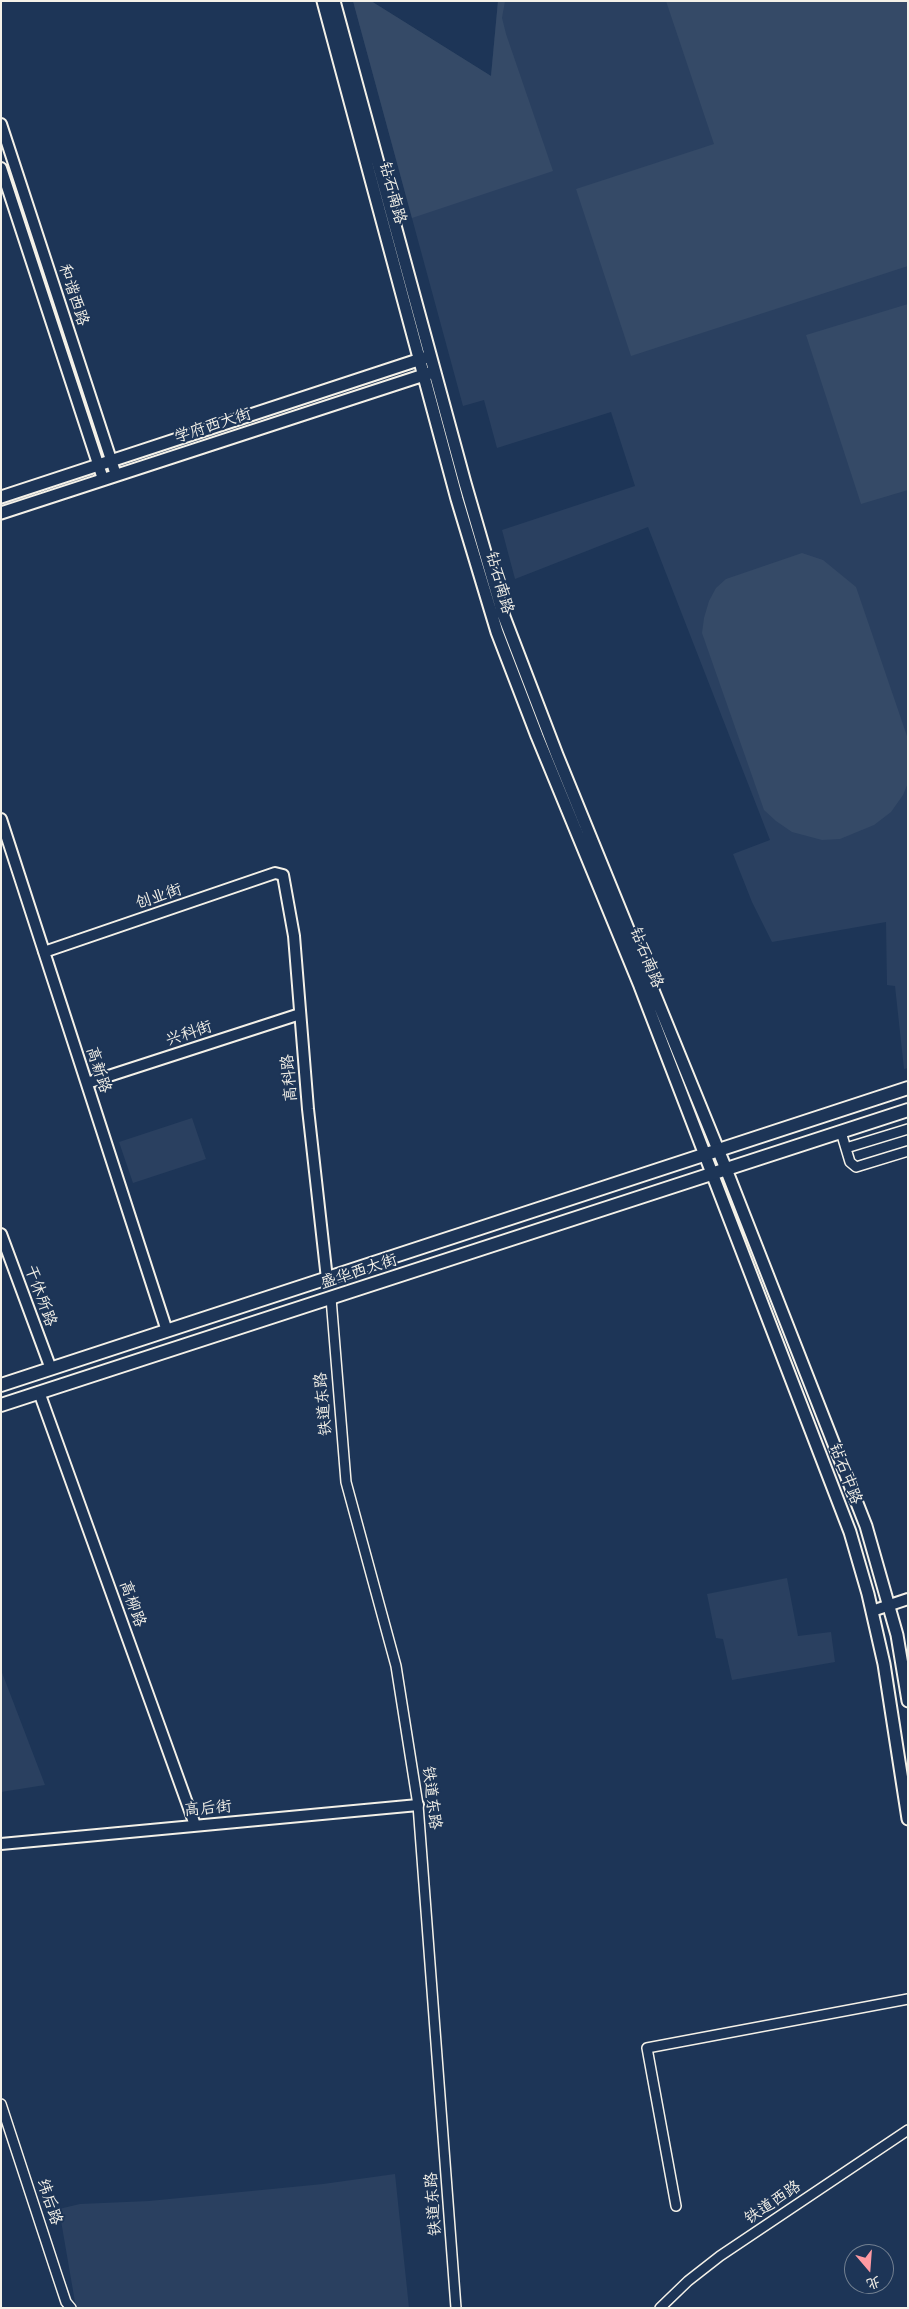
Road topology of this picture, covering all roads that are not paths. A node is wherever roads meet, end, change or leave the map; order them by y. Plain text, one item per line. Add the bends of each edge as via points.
1 (323, 1) edge
2 (334, 1) edge
3 (1, 124) edge
4 (1, 168) edge
5 (426, 358) junction
6 (430, 373) junction
7 (112, 460) junction
8 (98, 465) junction
9 (116, 475) junction
10 (104, 479) junction
11 (1, 497) edge
12 (1, 513) edge
13 (1, 819) edge
14 (283, 875) joint
15 (44, 952) junction
16 (300, 1014) junction
17 (87, 1084) junction
18 (908, 1088) edge
19 (908, 1110) edge
20 (908, 1129) edge
21 (841, 1132) junction
22 (846, 1148) junction
23 (718, 1149) junction
24 (908, 1151) edge
25 (704, 1154) junction
26 (726, 1169) junction
27 (712, 1174) junction
28 (519, 1216) junction
29 (1, 1234) edge
30 (525, 1236) junction
31 (327, 1279) junction
32 (331, 1298) junction
33 (167, 1331) junction
34 (51, 1369) junction
35 (1, 1385) edge
36 (40, 1392) junction
37 (1, 1405) edge
38 (908, 1599) edge
39 (890, 1605) junction
40 (872, 1611) junction
41 (908, 1701) edge
42 (418, 1805) junction
43 (908, 1819) edge
44 (195, 1825) junction
45 (1, 1844) edge
46 (908, 1999) edge
47 (1, 2104) edge
48 (908, 2130) edge
49 (676, 2206) dead end
50 (71, 2308) edge
51 (456, 2308) edge
52 (660, 2308) edge

1 - 5 main road, 钻石南路
2 - 5 main road, 钻石南路
3 - 7 street, 和谐西路
4 - 8 street, 和谐西路
5 - 6 main road, 钻石南路
5 - 7 main road, 学府西大街
6 - 9 main road, 学府西大街
6 - 23 main road, 钻石南路 via 518,657
6 - 25 main road, 钻石南路 via 457,499 497,632
7 - 8 main road, 学府西大街
7 - 9 street, 和谐西路
8 - 10 street, 和谐西路
8 - 11 main road, 学府西大街
9 - 10 main road, 学府西大街
10 - 12 main road, 学府西大街
13 - 15 street, 高新路
14 - 15 street, 创业街 via 275,873
14 - 16 street, 高科路 via 294,936
15 - 17 street, 高新路
16 - 17 street, 兴科街
16 - 31 street, 高科路
17 - 33 street, 高新路
18 - 23 main road, 盛华西大街
19 - 21 main road, 盛华西大街
20 - 22 street
21 - 22 street
21 - 26 main road, 盛华西大街
22 - 24 street via 850,1162 856,1166
23 - 25 main road, 盛华西大街
23 - 26 main road, 钻石中路
25 - 27 main road, 钻石中路
25 - 28 main road, 盛华西大街
26 - 27 main road, 盛华西大街
26 - 39 main road, 钻石中路 via 863,1518
27 - 30 main road, 盛华西大街
27 - 40 main road, 钻石中路 via 850,1532
28 - 30 main road
28 - 31 main road, 盛华西大街
29 - 34 street, 干休所路
30 - 32 main road, 盛华西大街
31 - 33 main road, 盛华西大街
32 - 36 main road, 盛华西大街
32 - 42 street, 铁道东路 via 346,1482 396,1666
33 - 34 main road, 盛华西大街
34 - 35 main road, 盛华西大街
36 - 37 main road, 盛华西大街
36 - 44 street, 高柳路
38 - 39 street
39 - 40 street
39 - 41 main road, 钻石中路 via 898,1634
40 - 43 main road, 钻石中路 via 884,1664
42 - 44 street, 高后街
42 - 51 street, 铁道东路
44 - 45 street, 高后街
46 - 49 street via 647,2048
47 - 50 street, 纬后路 via 56,2275
48 - 52 street, 铁道西路 via 720,2256

